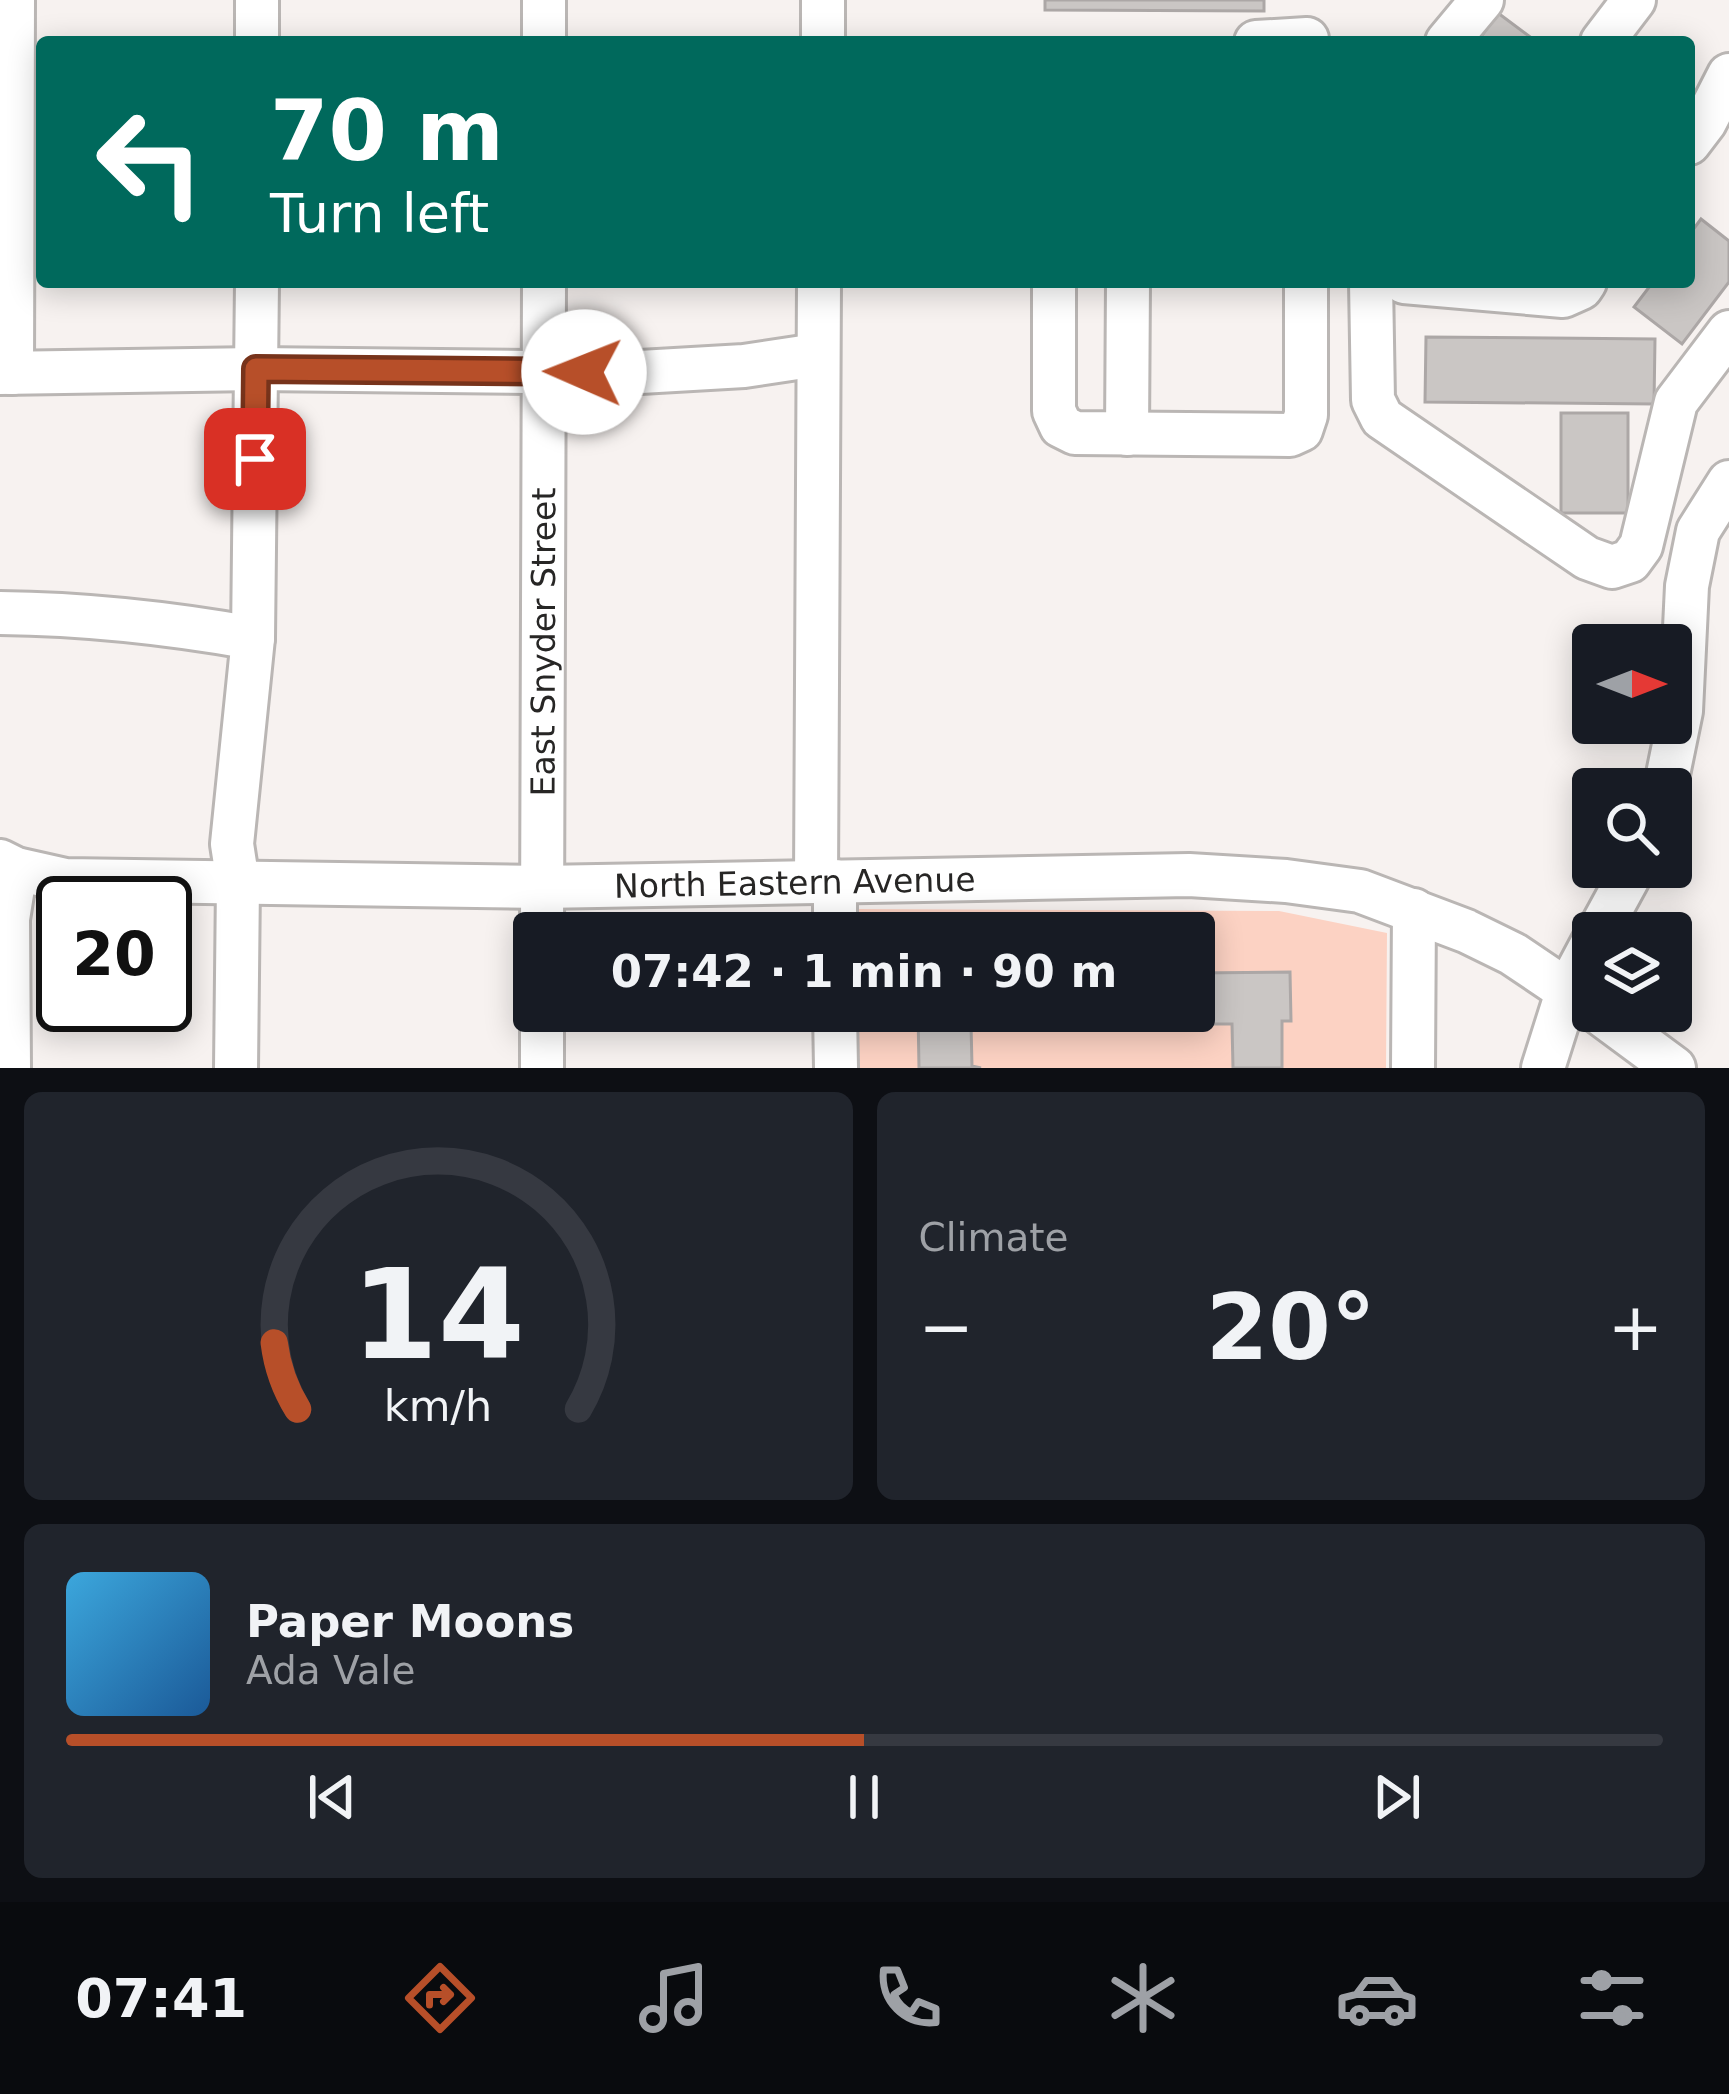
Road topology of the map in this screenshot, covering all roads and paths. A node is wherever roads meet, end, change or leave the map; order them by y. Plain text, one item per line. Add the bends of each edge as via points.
1 (13, 0) edge
2 (257, 0) edge
3 (544, 0) edge
4 (823, 0) edge
5 (1634, 0) edge
6 (1480, 1) edge
7 (1306, 27) edge
8 (257, 36) edge
9 (544, 36) edge
10 (823, 36) edge
11 (1276, 36) edge
12 (1452, 36) edge
13 (1607, 36) edge
14 (1729, 75) edge
15 (1708, 136) edge
16 (256, 288) edge
17 (544, 288) edge
18 (819, 288) edge
19 (1054, 288) edge
20 (1128, 288) edge
21 (1306, 288) edge
22 (1371, 288) edge
23 (1472, 288) edge
24 (1581, 288) edge
25 (1729, 332) edge
26 (818, 355) junction
27 (256, 369) junction
28 (544, 371) junction
29 (6, 373) edge
30 (1127, 434) junction
31 (1664, 450) junction
32 (1727, 484) edge
33 (0, 613) edge
34 (253, 638) junction
35 (1669, 768) edge
36 (8, 865) edge
37 (825, 881) junction
38 (238, 883) junction
39 (542, 887) junction
40 (1414, 910) junction
41 (542, 912) edge
42 (831, 912) edge
43 (1572, 993) edge
44 (1572, 1025) edge
45 (542, 1032) edge
46 (836, 1032) edge
47 (1625, 1032) edge
48 (9, 1068) edge
49 (236, 1068) edge
50 (542, 1068) edge
51 (836, 1068) edge
52 (1413, 1068) edge
53 (1544, 1068) edge
54 (1674, 1068) edge

1 - 29 street
2 - 8 street
3 - 9 street
4 - 10 street
5 - 13 street
6 - 12 street
7 - 11 street
14 - 15 street
16 - 27 street
17 - 28 street, East Snyder Street
18 - 26 street
19 - 30 street via 1054,411 1061,426
20 - 30 street
21 - 30 street via 1301,430
22 - 31 street via 1373,400 1382,418 1587,558 1612,567 1641,546
23 - 24 street via 1563,296
25 - 31 street via 1676,402
26 - 28 street via 744,366
26 - 37 street
27 - 28 street
27 - 29 street
27 - 34 street
28 - 39 street, East Snyder Street
31 - 32 street
32 - 35 street via 1698,531
33 - 34 street
34 - 38 street via 232,844
36 - 38 street, North Eastern Avenue via 65,880
36 - 48 street
37 - 39 street, North Eastern Avenue
37 - 40 street, North Eastern Avenue via 1189,874 1360,891
37 - 42 street
38 - 39 street, North Eastern Avenue
38 - 49 street
39 - 41 street, East Snyder Street
40 - 43 street, North Eastern Avenue via 1514,953
40 - 52 street
44 - 53 street
45 - 50 street
46 - 51 street
47 - 54 street, North Eastern Avenue

